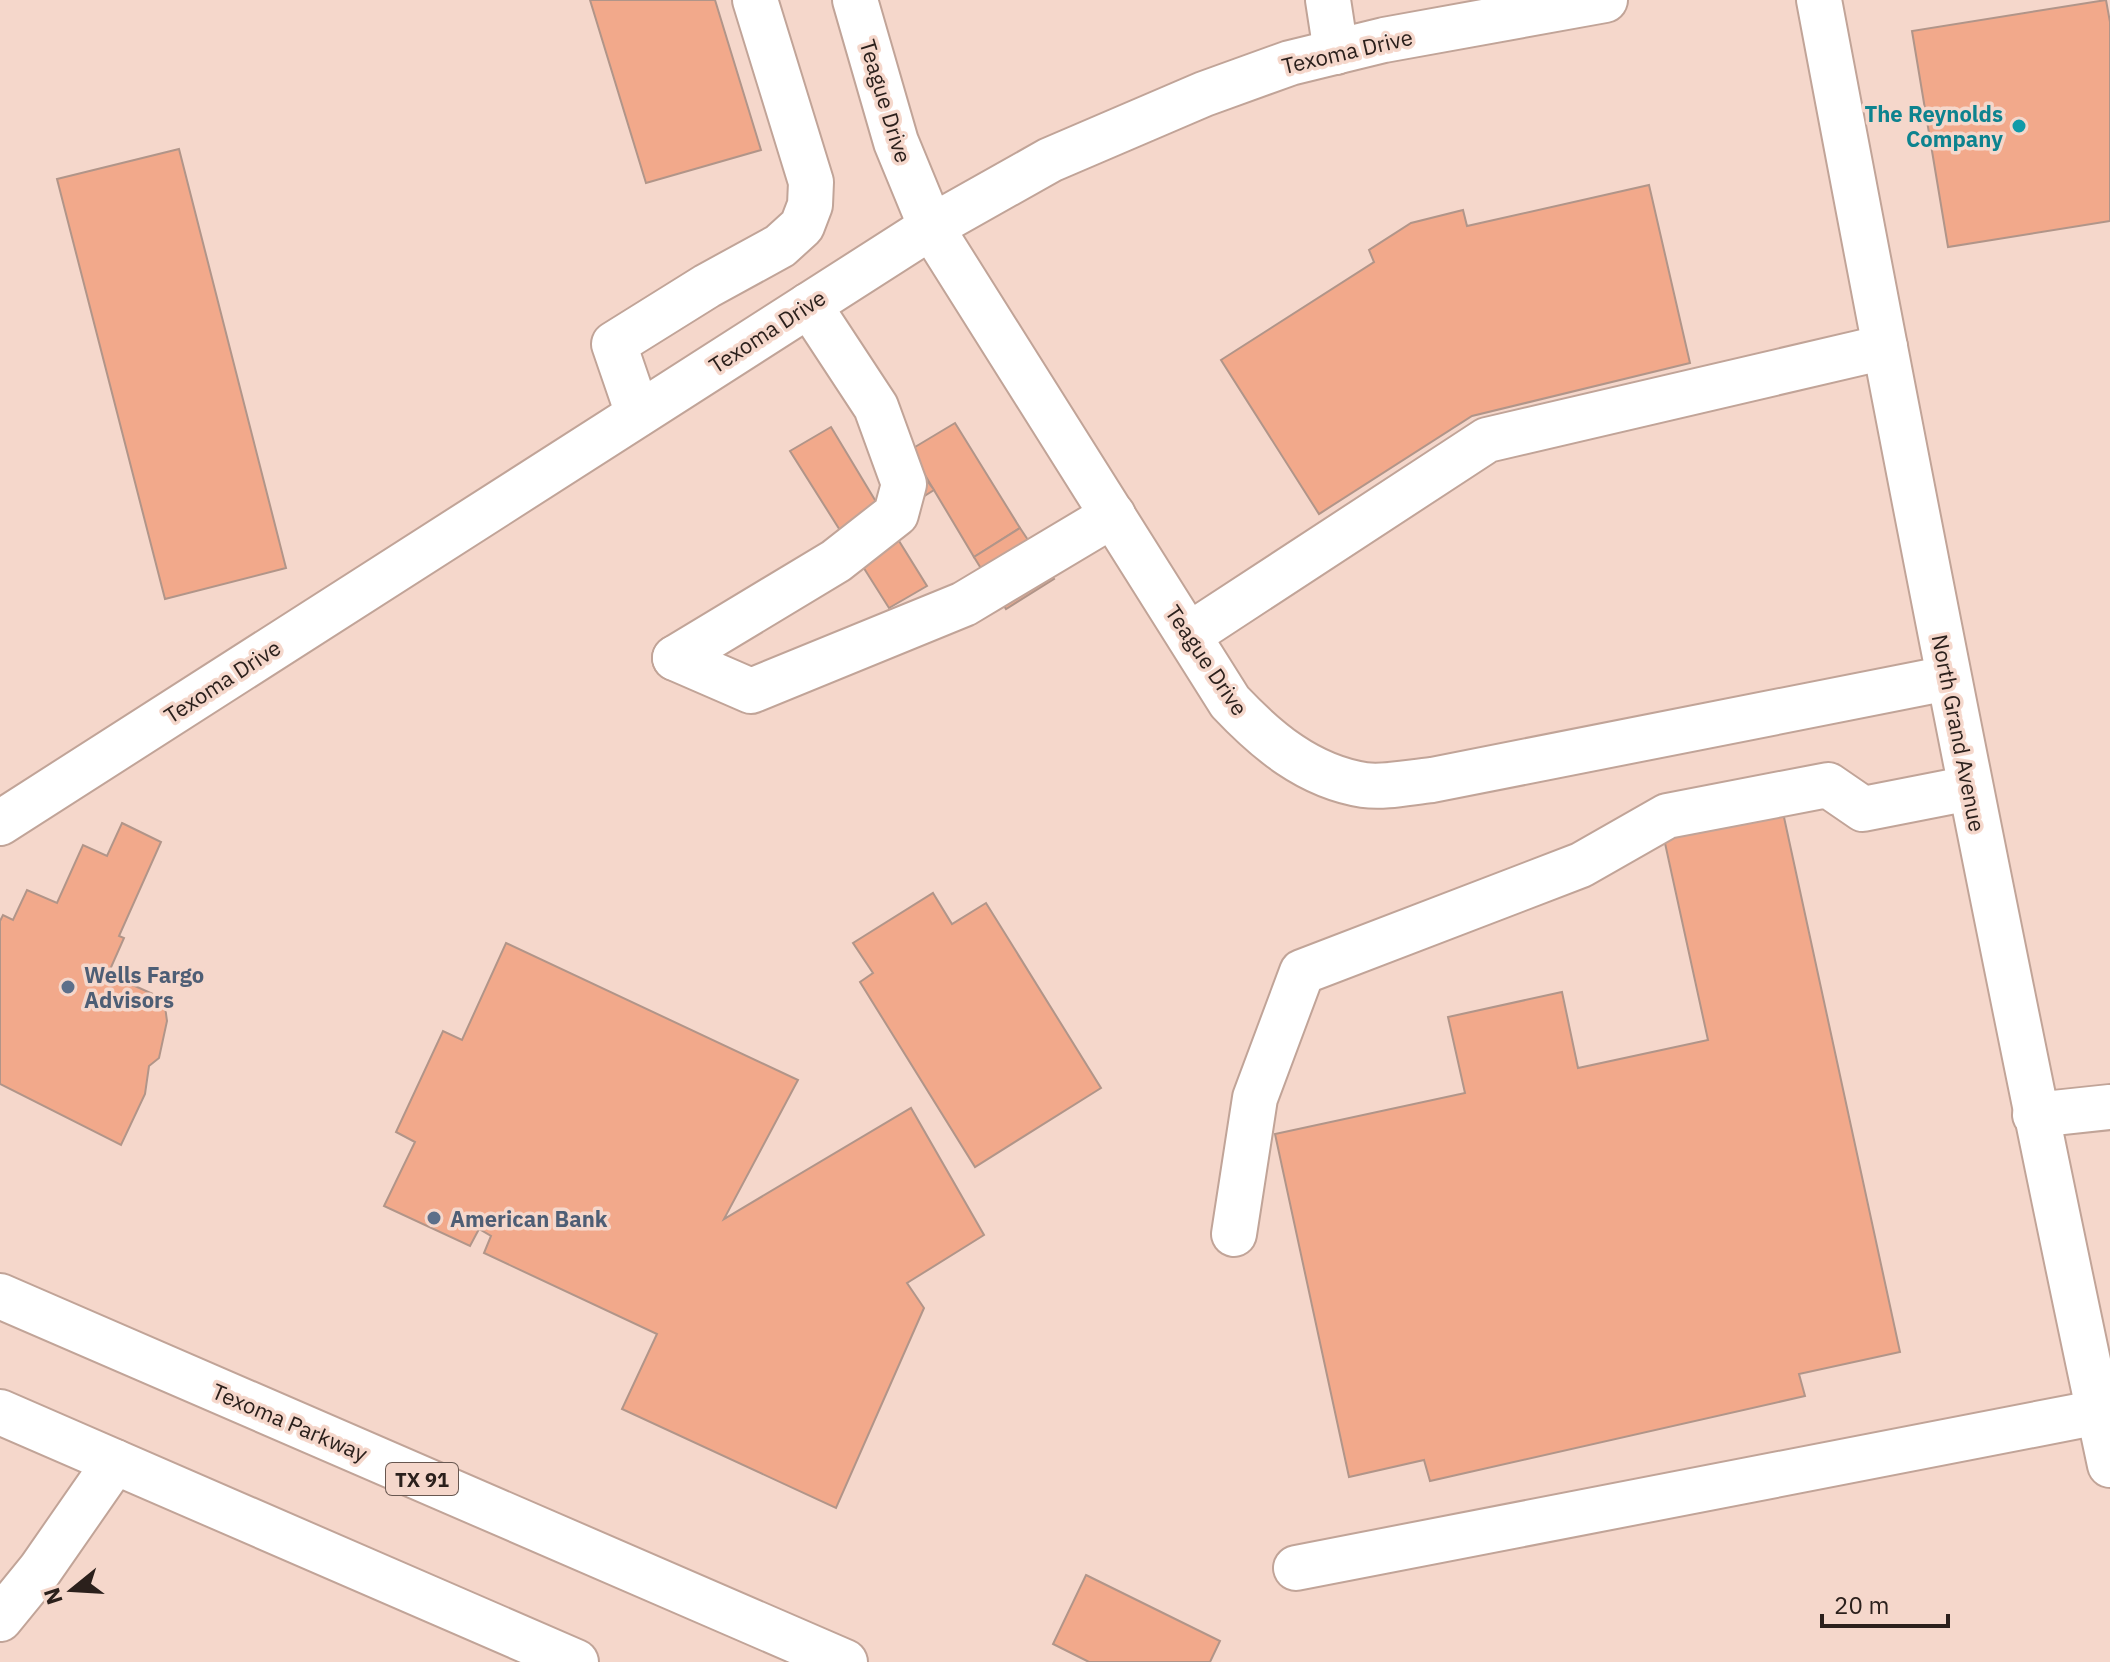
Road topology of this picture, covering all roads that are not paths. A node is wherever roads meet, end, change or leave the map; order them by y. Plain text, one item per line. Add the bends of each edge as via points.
1 (755, 0) edge
2 (855, 0) edge
3 (1328, 0) edge
4 (1605, 0) edge
5 (1819, 0) edge
6 (1336, 52) junction
7 (931, 227) junction
8 (809, 305) junction
9 (1885, 347) junction
10 (638, 414) junction
11 (1113, 515) junction
12 (1189, 635) junction
13 (1948, 678) junction
14 (1970, 788) junction
15 (0, 823) edge
16 (2110, 1107) edge
17 (2035, 1115) junction
18 (1234, 1234) dead end
19 (0, 1296) edge
20 (0, 1412) edge
21 (2099, 1412) junction
22 (115, 1462) junction
23 (2110, 1465) edge
24 (1296, 1568) dead end
25 (0, 1619) edge
26 (529, 1653) edge
27 (576, 1662) edge
28 (845, 1662) edge

1 - 10 street via 811,182 810,205 802,226 780,246 614,344
2 - 7 street, Teague Drive via 896,142
3 - 6 street
4 - 6 street, Texoma Drive
5 - 9 street, North Grand Avenue
6 - 7 street, Texoma Drive via 1290,63 1176,106 1050,160
7 - 8 street, Texoma Drive
7 - 11 street, Teague Drive
8 - 10 street, Texoma Drive
8 - 11 street via 876,407 904,484 896,514 836,561 675,658 751,691 964,604
9 - 12 street via 1487,440
9 - 13 street, North Grand Avenue
10 - 15 street, Texoma Drive
11 - 12 street, Teague Drive
12 - 13 street, Teague Drive via 1230,702 1263,737 1312,769 1365,785 1432,780
13 - 14 street, North Grand Avenue
14 - 17 street, North Grand Avenue
14 - 18 street via 1863,809 1828,785 1667,816 1581,865 1302,972 1255,1098
16 - 17 street
17 - 21 street, North Grand Avenue
19 - 28 street, Texoma Parkway / TX 91
20 - 22 street
21 - 23 street, North Grand Avenue
21 - 24 street
22 - 25 street
22 - 26 street
26 - 27 street

